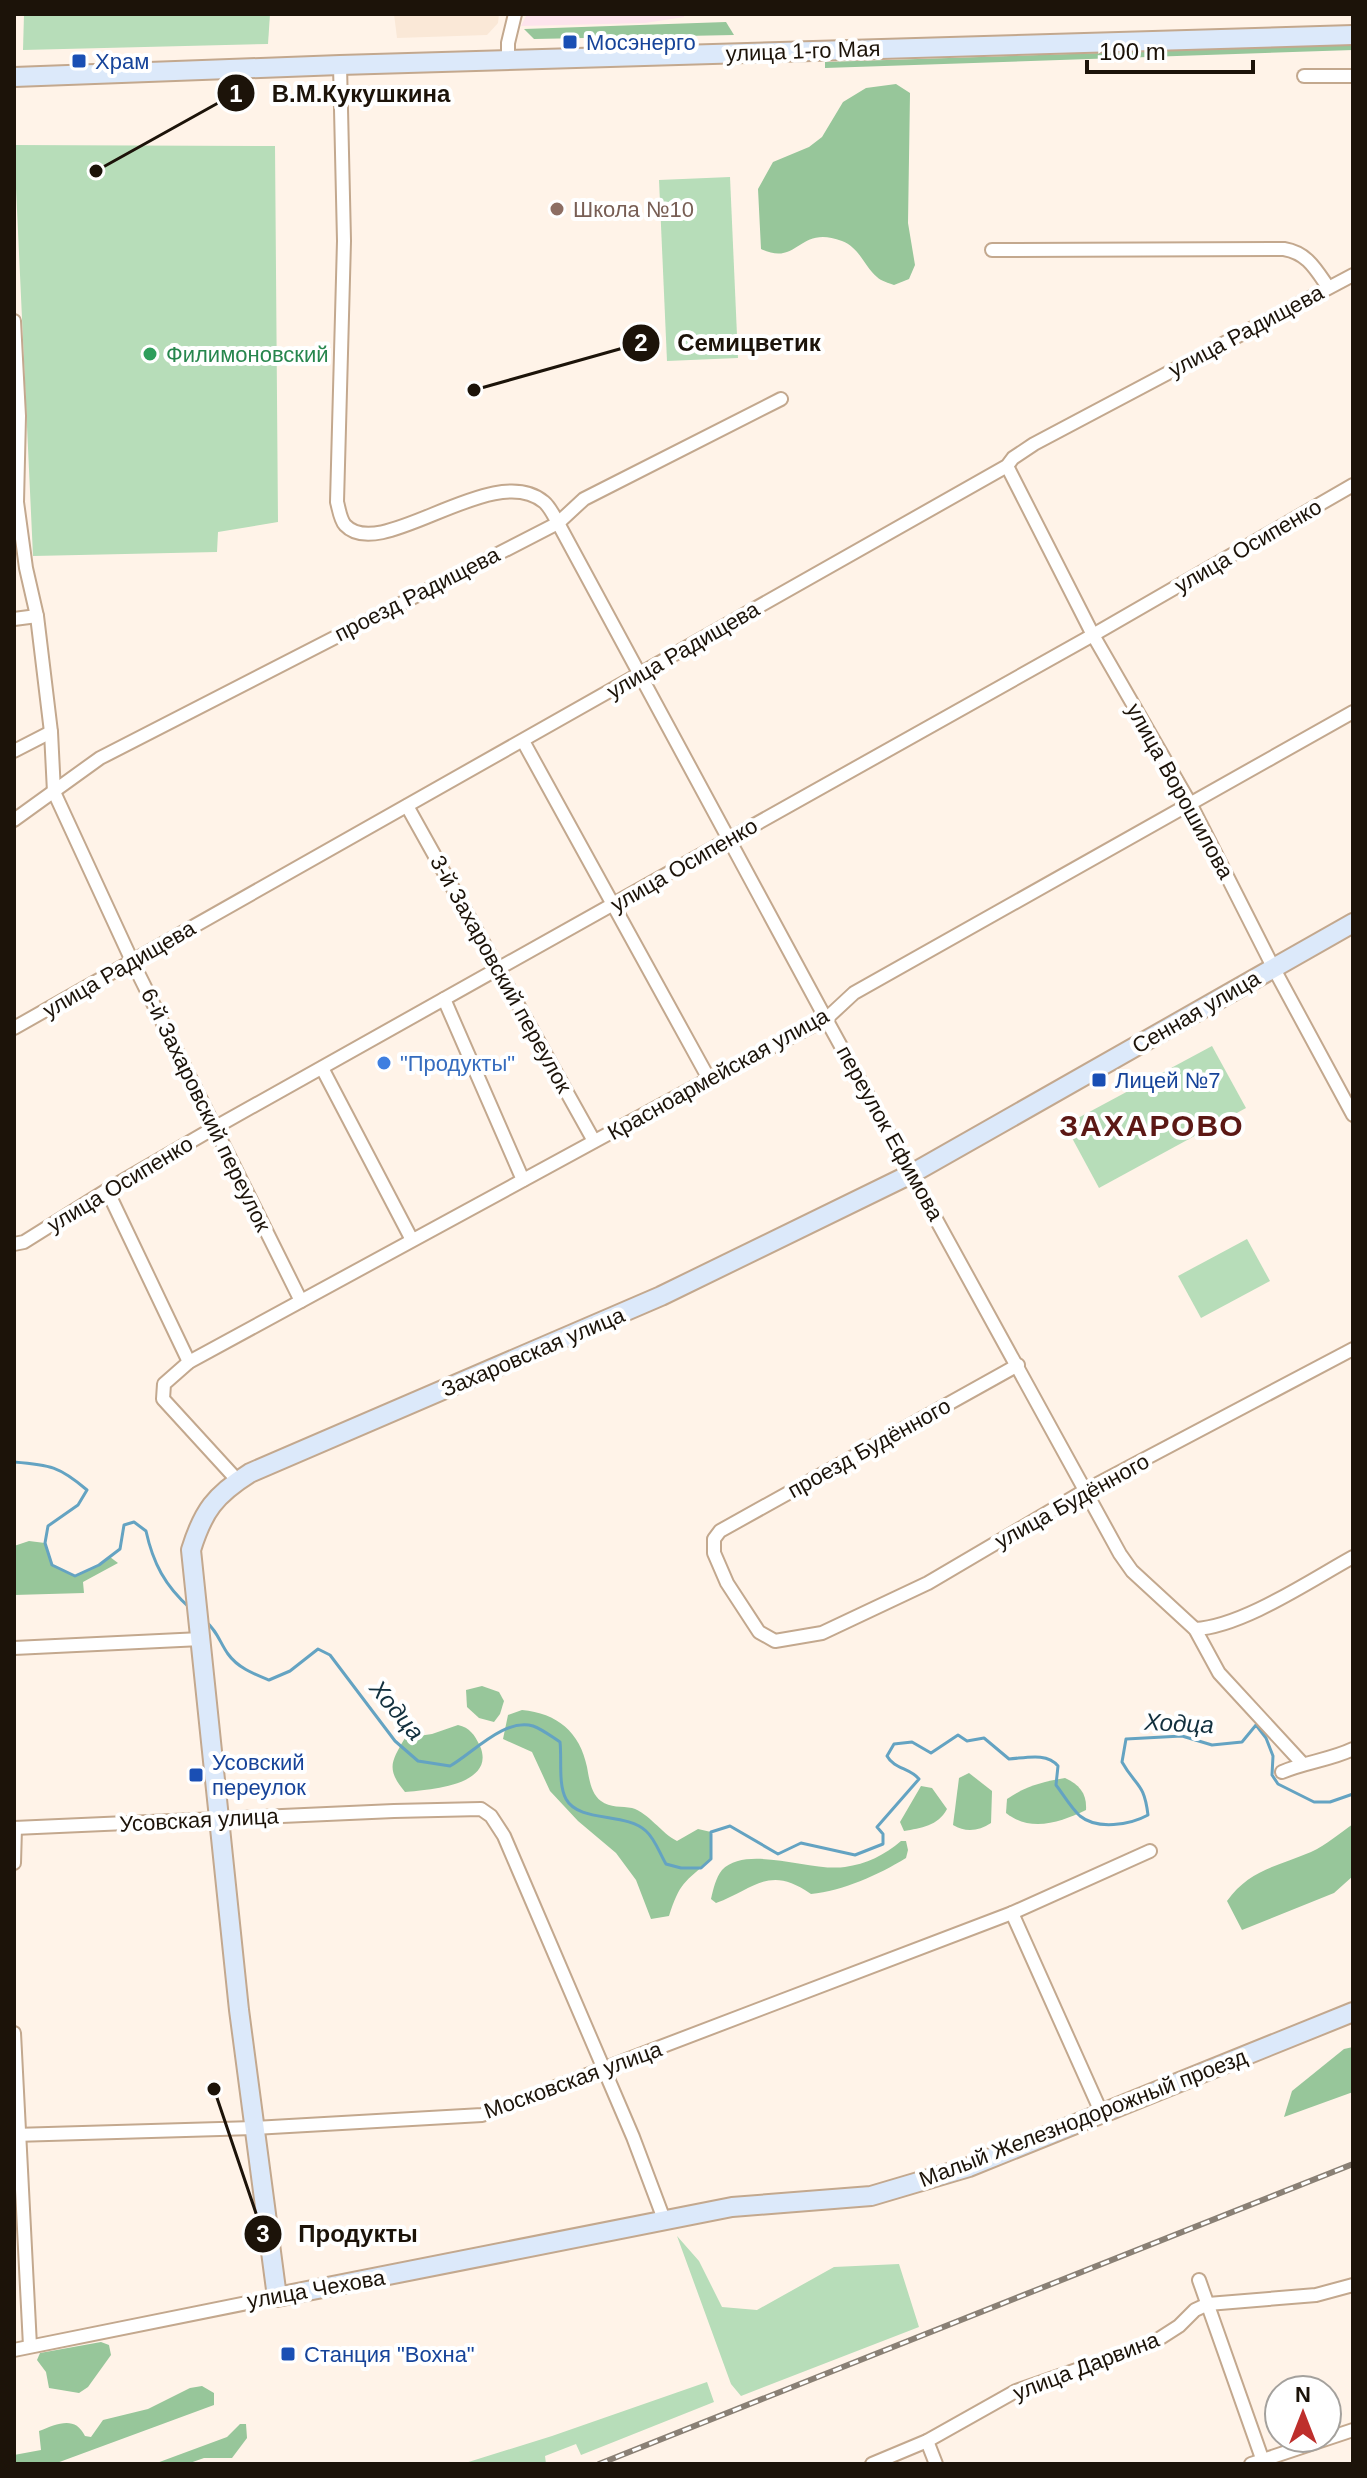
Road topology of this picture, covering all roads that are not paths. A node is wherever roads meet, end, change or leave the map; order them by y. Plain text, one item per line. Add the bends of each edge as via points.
1 (515, 14) edge
2 (1353, 35) edge
3 (508, 60) junction
4 (340, 65) junction
5 (1304, 76) dead end
6 (1353, 76) edge
7 (14, 77) edge
8 (992, 250) dead end
9 (1353, 275) edge
10 (1328, 287) junction
11 (14, 321) edge
12 (781, 399) dead end
13 (1007, 466) junction
14 (1353, 485) edge
15 (16, 502) edge
16 (558, 523) junction
17 (37, 616) junction
18 (14, 619) edge
19 (1093, 635) junction
20 (640, 675) junction
21 (1353, 712) edge
22 (51, 732) junction
23 (523, 741) junction
24 (14, 751) edge
25 (54, 792) junction
26 (1191, 805) junction
27 (407, 806) junction
28 (14, 820) edge
29 (729, 839) junction
30 (612, 906) junction
31 (1353, 923) edge
32 (132, 961) junction
33 (1273, 967) junction
34 (498, 969) junction
35 (444, 999) junction
36 (826, 1019) junction
37 (14, 1028) edge
38 (322, 1068) junction
39 (709, 1079) junction
40 (1353, 1115) edge
41 (214, 1128) junction
42 (594, 1141) junction
43 (913, 1173) junction
44 (523, 1180) junction
45 (107, 1190) junction
46 (412, 1240) junction
47 (14, 1244) edge
48 (301, 1301) junction
49 (1353, 1349) edge
50 (189, 1362) junction
51 (1018, 1365) junction
52 (238, 1481) junction
53 (1086, 1490) junction
54 (1353, 1557) edge
55 (1195, 1629) junction
56 (200, 1631) junction
57 (786, 1640) joint
58 (14, 1648) edge
59 (1353, 1749) edge
60 (1302, 1763) junction
61 (1282, 1772) dead end
62 (219, 1819) junction
63 (15, 1828) edge
64 (1150, 1851) dead end
65 (14, 1863) edge
66 (1012, 1913) junction
67 (1353, 2012) edge
68 (14, 2033) edge
69 (605, 2069) junction
70 (1102, 2114) junction
71 (254, 2128) junction
72 (16, 2135) edge
73 (665, 2222) junction
74 (1199, 2280) dead end
75 (1353, 2285) edge
76 (277, 2297) junction
77 (1208, 2304) junction
78 (30, 2346) junction
79 (14, 2350) edge
80 (1353, 2430) edge
81 (927, 2441) junction
82 (1259, 2462) edge
83 (872, 2464) edge
84 (936, 2464) edge

1 - 3 street
2 - 3 street, улица 1-го Мая
3 - 4 street, улица 1-го Мая
4 - 7 street, улица 1-го Мая
4 - 16 street, переулок Ефимова via 344,241 337,502 343,523 354,531 377,533 504,491 523,492 544,502
5 - 6 street
8 - 10 street via 1284,249 1308,259
9 - 10 street, улица Радищева
10 - 13 street, улица Радищева via 1034,444
11 - 15 street, 6-й Захаровский переулок
12 - 16 street, проезд Радищева via 584,499
13 - 19 street, улица Ворошилова
13 - 20 street, улица Радищева
14 - 19 street, улица Осипенко
15 - 17 street, 6-й Захаровский переулок
16 - 20 street, переулок Ефимова
16 - 25 street, проезд Радищева via 100,758
17 - 18 street
17 - 22 street, 6-й Захаровский переулок
19 - 26 street, улица Ворошилова
19 - 29 street, улица Осипенко
20 - 23 street, улица Радищева
20 - 29 street, переулок Ефимова
21 - 26 street, Красноармейская улица
22 - 24 street
22 - 25 street, 6-й Захаровский переулок
23 - 27 street, улица Радищева
23 - 30 street
25 - 28 street, проезд Радищева
25 - 32 street, 6-й Захаровский переулок
26 - 33 street, улица Ворошилова
26 - 36 street, Красноармейская улица via 854,993
27 - 32 street, улица Радищева
27 - 34 street, 3-й Захаровский переулок
29 - 30 street, улица Осипенко
29 - 36 street, переулок Ефимова
30 - 34 street, улица Осипенко
30 - 39 street
31 - 33 street, Сенная улица
32 - 37 street, улица Радищева
32 - 41 street, 6-й Захаровский переулок
33 - 40 street, улица Ворошилова
33 - 43 street, Сенная улица
34 - 35 street, улица Осипенко
34 - 42 street, 3-й Захаровский переулок
35 - 38 street, улица Осипенко
35 - 44 street
36 - 39 street, Красноармейская улица
36 - 43 street, переулок Ефимова
38 - 41 street, улица Осипенко
38 - 46 street
39 - 42 street, Красноармейская улица
41 - 45 street, улица Осипенко
41 - 48 street, 6-й Захаровский переулок
42 - 44 street, Красноармейская улица
43 - 51 street, переулок Ефимова
43 - 52 street, Захаровская улица via 661,1296
44 - 46 street, Красноармейская улица
45 - 47 street, улица Осипенко
45 - 50 street
46 - 48 street, Красноармейская улица
48 - 50 street, Красноармейская улица
49 - 53 street, улица Будённого
50 - 52 street, Красноармейская улица via 164,1384 163,1399
51 - 53 street, переулок Ефимова
51 - 57 street, проезд Будённого via 720,1531 714,1553 745,1614 759,1632 775,1641
52 - 56 street, Захаровская улица via 213,1500 191,1550
53 - 55 street, переулок Ефимова via 1132,1571
53 - 57 street, улица Будённого via 879,1608 822,1633
54 - 55 street via 1255,1610 1213,1628
55 - 60 street, переулок Ефимова via 1219,1673
56 - 58 street
56 - 62 street
59 - 60 street
60 - 61 street
62 - 63 street, Усовская улица
62 - 69 street, Усовская улица via 481,1809 504,1836
62 - 71 street
63 - 65 street
64 - 66 street, Московская улица
66 - 69 street, Московская улица
66 - 70 street
67 - 70 street, Малый Железнодорожный проезд
68 - 72 street
69 - 71 street, Московская улица via 482,2115
69 - 73 street
70 - 73 street, Малый Железнодорожный проезд via 969,2167 871,2196 732,2207
71 - 72 street, Московская улица
71 - 76 street
72 - 78 street
73 - 76 street, улица Чехова
74 - 77 street
75 - 77 street via 1316,2295
76 - 78 street, улица Чехова
77 - 81 street, улица Дарвина via 1151,2344 1016,2391
77 - 82 street
78 - 79 street, улица Чехова
80 - 82 street
81 - 83 street, улица Дарвина
81 - 84 street

